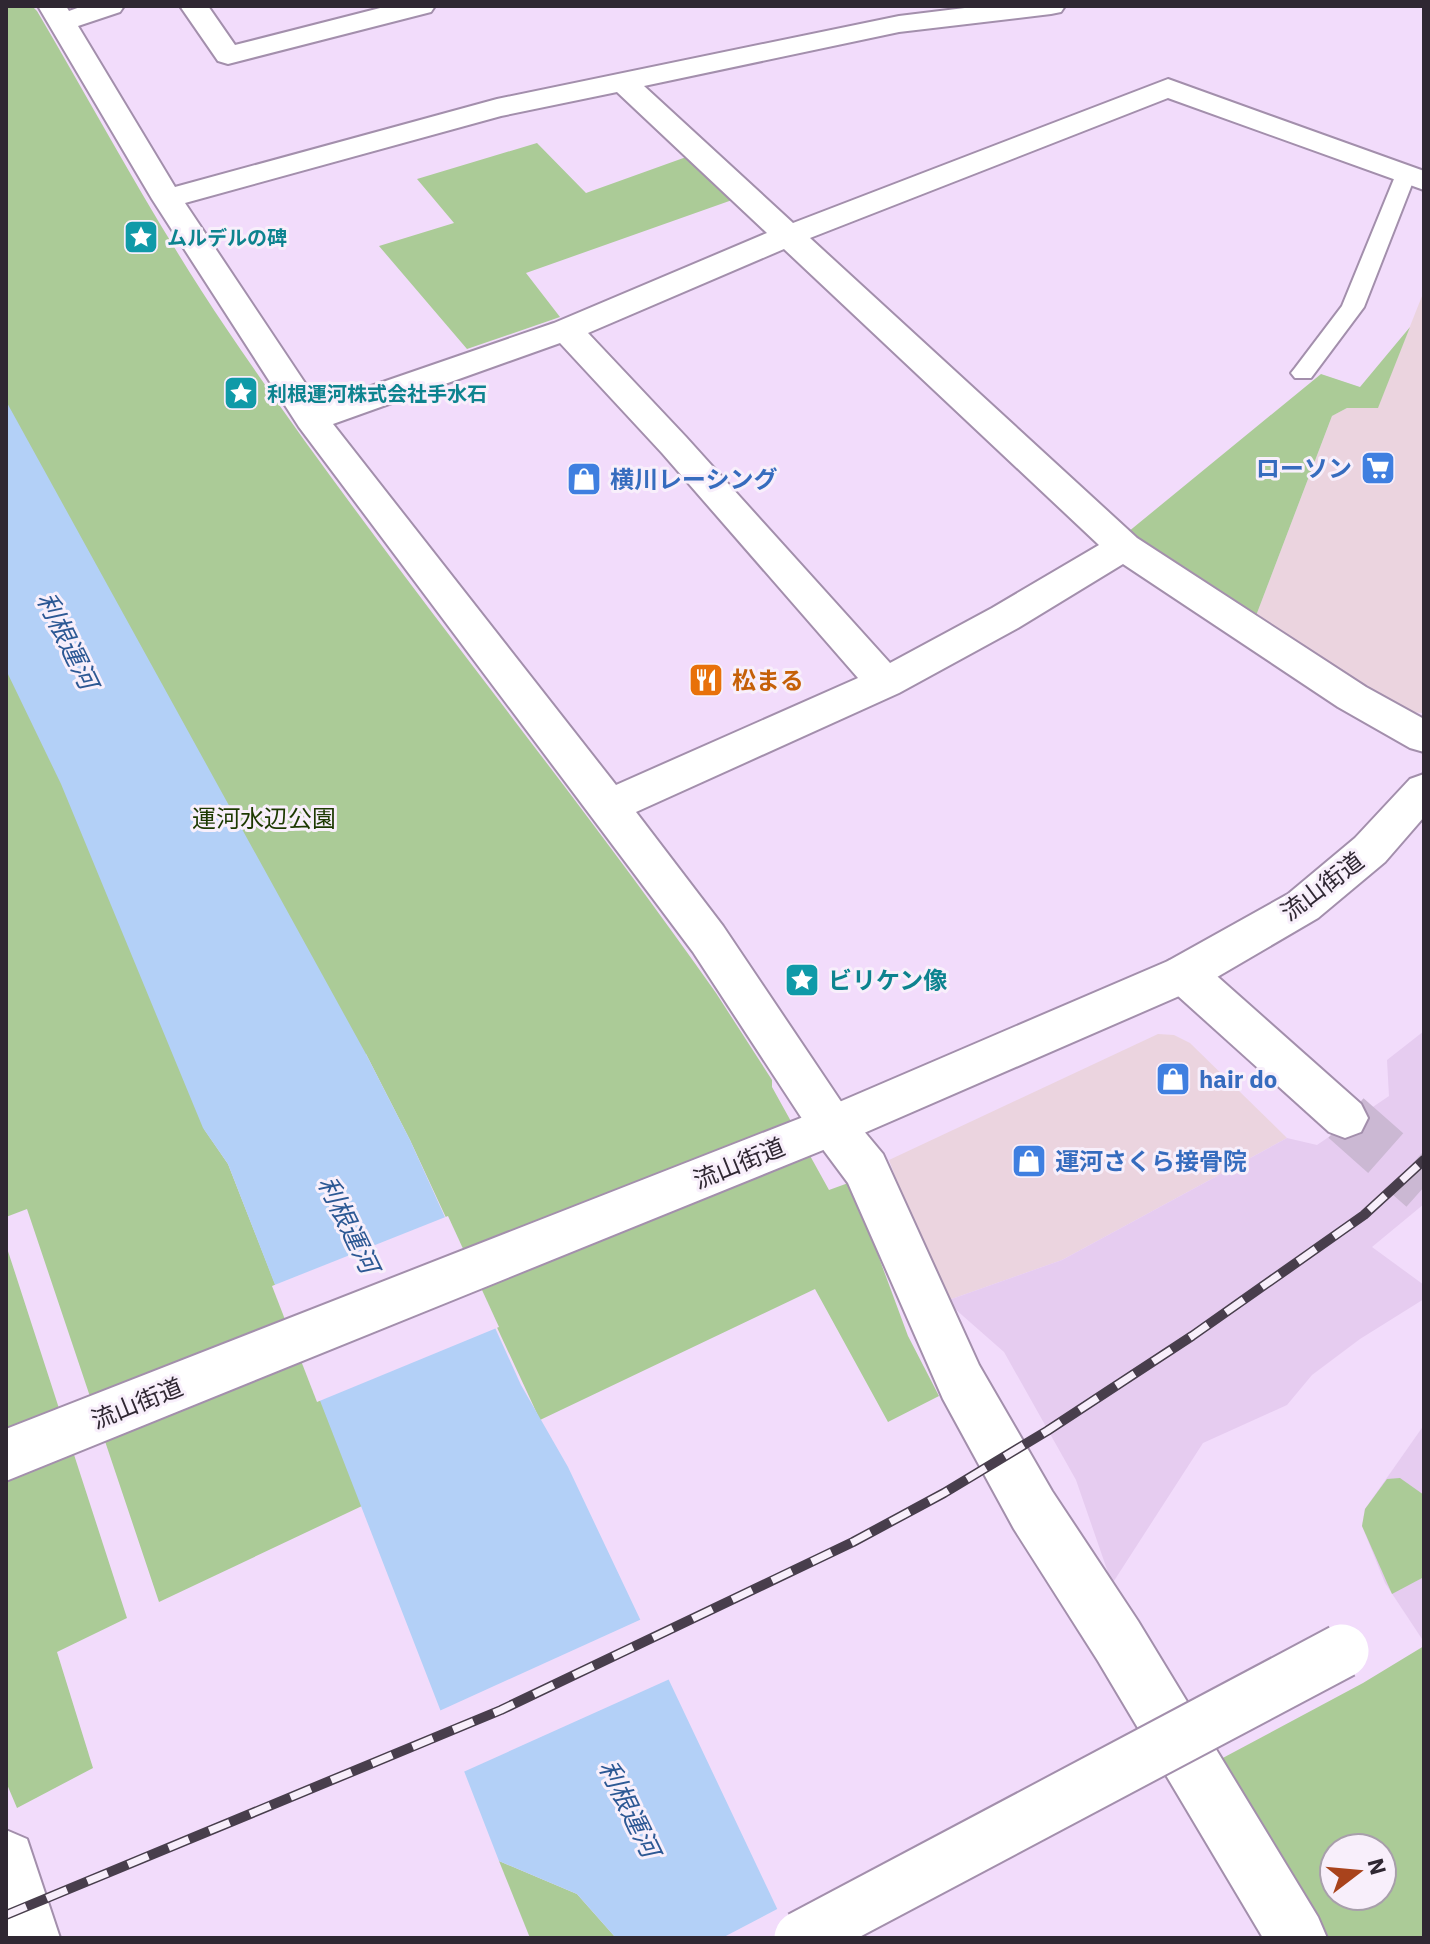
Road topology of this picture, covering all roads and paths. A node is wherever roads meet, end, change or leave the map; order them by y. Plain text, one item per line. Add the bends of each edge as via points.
1 (110, 6) edge
2 (194, 6) edge
3 (421, 6) edge
4 (1031, 7) edge
5 (58, 14) edge
6 (896, 15) edge
7 (622, 81) junction
8 (1415, 178) edge
9 (167, 199) junction
10 (787, 236) junction
11 (566, 330) junction
12 (1303, 373) dead end
13 (311, 419) junction
14 (1124, 547) junction
15 (885, 683) junction
16 (1424, 737) edge
17 (1424, 790) edge
18 (609, 806) junction
19 (1184, 974) junction
20 (1345, 1118) tunnel mouth
21 (816, 1132) junction
22 (6, 1455) edge
23 (1342, 1651) dead end
24 (6, 1860) edge
25 (30, 1938) edge
26 (801, 1938) edge
27 (1297, 1938) edge

1 - 5 street
2 - 3 street via 228,55
4 - 6 street
5 - 9 street
6 - 7 street
7 - 9 street via 497,108
7 - 10 street
8 - 10 street via 1168,88
8 - 12 lane via 1353,307
9 - 13 street
10 - 11 street
10 - 14 street
11 - 13 street
11 - 15 street
13 - 18 street
14 - 15 street
14 - 16 street via 1352,697
15 - 18 street
17 - 19 street, 流山街道 via 1370,850 1303,906
18 - 21 street via 708,939
19 - 20 street
19 - 21 street, 流山街道
21 - 22 street, 流山街道
21 - 27 street via 866,1169 961,1382 1033,1510
23 - 26 street, bridge
24 - 25 street

